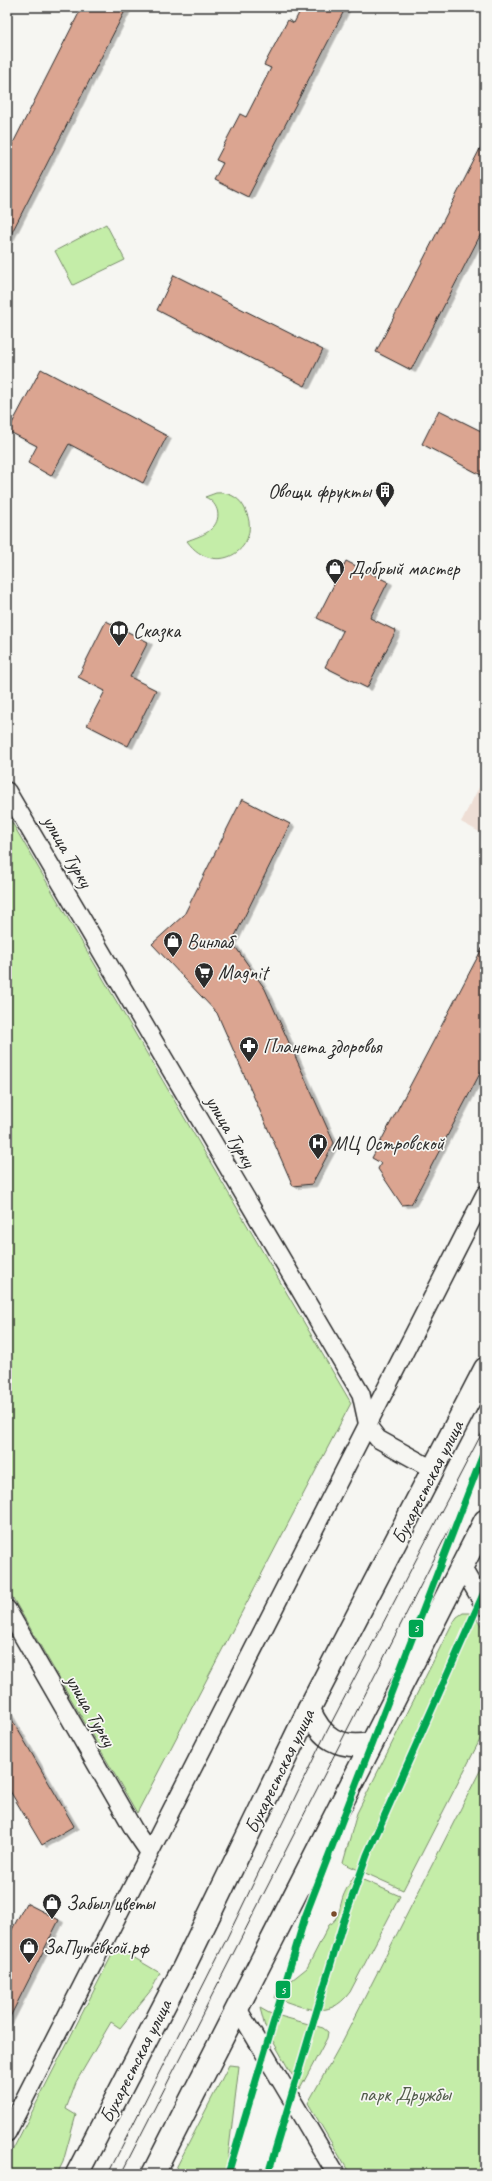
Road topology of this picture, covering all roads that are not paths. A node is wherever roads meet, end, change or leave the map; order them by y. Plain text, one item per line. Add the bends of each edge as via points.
1 (7, 790) edge
2 (485, 1194) edge
3 (485, 1369) edge
4 (368, 1426) junction
5 (434, 1470) junction
6 (485, 1521) edge
7 (462, 1567) junction
8 (485, 1607) edge
9 (7, 1609) edge
10 (309, 1709) junction
11 (371, 1744) junction
12 (149, 1852) junction
13 (238, 2009) junction
14 (7, 2133) edge
15 (77, 2174) edge
16 (153, 2174) edge
17 (336, 2174) edge

1 - 4 street, улица Турку via 356,1385 361,1394
2 - 4 street
3 - 5 main road, Бухарестская улица
4 - 5 street, улица Турку via 378,1440
4 - 12 street
5 - 10 main road, Бухарестская улица
6 - 7 main road
7 - 8 street
7 - 11 main road
9 - 12 street, улица Турку
10 - 11 main road via 315,1723 325,1735 335,1741 355,1747
10 - 15 main road, Бухарестская улица via 184,1967
11 - 13 main road
12 - 14 street
13 - 16 main road
13 - 17 street

